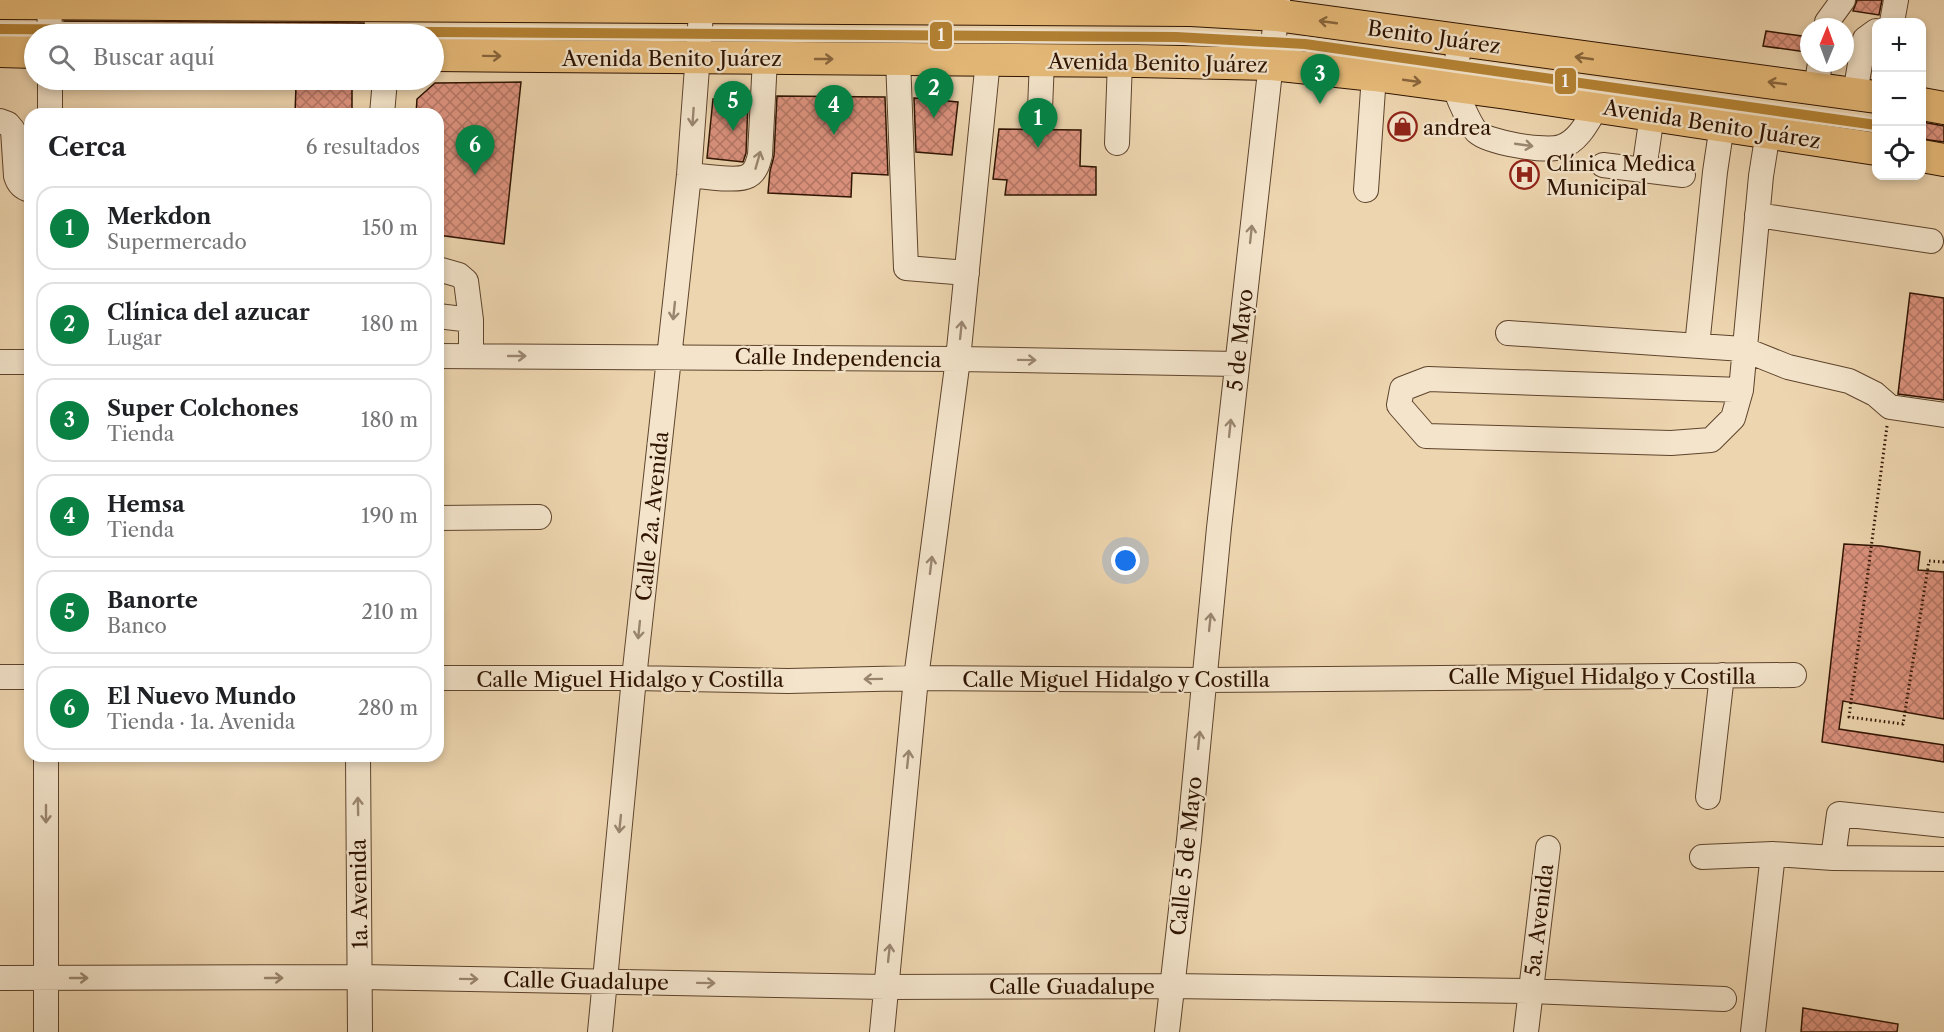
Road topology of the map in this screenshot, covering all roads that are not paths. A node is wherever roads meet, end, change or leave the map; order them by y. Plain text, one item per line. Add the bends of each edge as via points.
1 (1843, 0) edge
2 (1896, 0) edge
3 (49, 2) edge
4 (0, 3) edge
5 (258, 3) edge
6 (701, 4) edge
7 (810, 4) edge
8 (993, 4) edge
9 (1046, 4) edge
10 (1277, 7) edge
11 (1830, 18) edge
12 (1893, 18) edge
13 (50, 24) edge
14 (1872, 33) edge
15 (1460, 41) junction
16 (1512, 48) junction
17 (0, 51) edge
18 (24, 52) edge
19 (444, 55) edge
20 (697, 58) junction
21 (765, 58) junction
22 (898, 59) junction
23 (988, 60) junction
24 (1042, 60) junction
25 (1120, 61) junction
26 (1270, 64) junction
27 (1374, 75) junction
28 (1818, 76) edge
29 (1455, 87) junction
30 (50, 90) edge
31 (384, 90) edge
32 (1507, 93) junction
33 (1866, 96) edge
34 (1597, 106) junction
35 (50, 108) edge
36 (383, 108) edge
37 (1040, 109) dead end
38 (1653, 114) junction
39 (0, 121) edge
40 (1722, 125) junction
41 (1768, 132) junction
42 (1117, 143) dead end
43 (1872, 148) edge
44 (1926, 157) edge
45 (1944, 159) edge
46 (1603, 165) dead end
47 (1644, 170) junction
48 (689, 175) junction
49 (1683, 176) dead end
50 (24, 188) edge
51 (1366, 190) dead end
52 (1757, 216) junction
53 (1931, 241) dead end
54 (444, 271) edge
55 (966, 273) junction
56 (444, 317) edge
57 (471, 320) junction
58 (1508, 333) dead end
59 (1697, 346) junction
60 (1743, 349) junction
61 (444, 356) edge
62 (471, 356) junction
63 (669, 356) junction
64 (958, 359) junction
65 (0, 362) edge
66 (24, 362) edge
67 (1237, 364) junction
68 (1741, 390) junction
69 (1944, 415) edge
70 (539, 517) dead end
71 (444, 518) edge
72 (1722, 675) junction
73 (1794, 675) dead end
74 (0, 677) edge
75 (24, 677) edge
76 (444, 678) edge
77 (634, 678) junction
78 (916, 678) junction
79 (1205, 680) junction
80 (46, 762) edge
81 (358, 762) edge
82 (1708, 797) dead end
83 (1944, 825) edge
84 (1548, 848) dead end
85 (1773, 854) junction
86 (1702, 857) dead end
87 (1833, 858) junction
88 (1944, 860) edge
89 (360, 977) junction
90 (0, 978) edge
91 (46, 979) junction
92 (604, 981) junction
93 (1172, 986) junction
94 (885, 987) junction
95 (1531, 991) junction
96 (1724, 999) dead end
97 (46, 1032) edge
98 (360, 1032) edge
99 (600, 1032) edge
100 (882, 1032) edge
101 (1167, 1032) edge
102 (1527, 1032) edge
103 (1753, 1032) edge

1 - 11 street
2 - 12 street
3 - 4 main road
3 - 5 main road
3 - 13 street
5 - 6 main road
6 - 7 main road, Benito Juárez
6 - 20 street, Calle 2a. Avenida
7 - 8 main road, Benito Juárez
8 - 9 main road, Benito Juárez
9 - 10 main road, Benito Juárez via 1191,10
15 -> 10 main road, Benito Juárez
10 - 26 street, 5 de Mayo
14 - 33 street via 1863,46
15 - 16 main road, Benito Juárez
15 - 29 street
28 -> 16 main road, Benito Juárez
16 - 32 main road
17 - 18 main road
19 -> 20 main road, Avenida Benito Juárez
20 - 21 main road, Avenida Benito Juárez
20 -> 48 street, Calle 2a. Avenida
21 -> 22 main road, Avenida Benito Juárez
48 -> 21 street via 736,178 748,176 757,168
22 - 23 main road, Avenida Benito Juárez
22 - 55 street via 906,268
23 - 24 main road, Avenida Benito Juárez
23 - 55 street
24 - 25 main road, Avenida Benito Juárez
24 - 37 street
25 - 26 main road, Avenida Benito Juárez
25 - 42 street
26 - 27 main road, Avenida Benito Juárez
67 -> 26 street, 5 de Mayo
27 -> 29 main road, Avenida Benito Juárez
27 - 51 street
28 - 33 main road, Benito Juárez
29 - 32 main road, Avenida Benito Juárez
29 -> 34 street via 1476,132 1487,139 1544,148 1561,147 1573,141
30 - 35 street
31 - 36 street
32 - 34 main road, Avenida Benito Juárez
34 - 38 main road, Avenida Benito Juárez
38 - 40 main road, Avenida Benito Juárez
38 - 47 street
39 - 50 street via 14,130 16,176
40 - 41 main road, Avenida Benito Juárez
40 - 59 street
41 - 43 main road, Avenida Benito Juárez
41 - 52 street
44 - 45 main road
46 - 47 street
47 - 49 street
48 -> 63 street, Calle 2a. Avenida
52 - 53 street
52 - 60 street
54 - 57 street via 466,281
64 -> 55 street
56 - 57 street
57 - 62 street
58 - 59 street
59 - 60 street
60 - 68 street
60 - 69 street via 1788,367 1849,381 1890,407
61 - 62 street, Calle Independencia
62 -> 63 street, Calle Independencia
63 - 64 street, Calle Independencia
63 -> 77 street, Calle 2a. Avenida
64 -> 67 street, Calle Independencia
78 -> 64 street
65 - 66 street
79 -> 67 street, 5 de Mayo
68 - 68 street via 1733,418 1711,440 1671,443 1426,436 1399,405 1402,389 1428,379
70 - 71 street
72 - 73 street, Calle Miguel Hidalgo y Costilla
72 - 79 street, Calle Miguel Hidalgo y Costilla
72 - 82 street
74 - 75 street
76 - 77 street, Calle Miguel Hidalgo y Costilla
78 -> 77 street, Calle Miguel Hidalgo y Costilla
77 -> 92 street, Calle 2a. Avenida
78 - 79 street, Calle Miguel Hidalgo y Costilla
94 -> 78 street
93 -> 79 street, Calle 5 de Mayo
80 -> 91 street
89 -> 81 street, 1a. Avenida
83 - 87 street via 1839,814
84 - 95 street, 5a. Avenida
85 - 86 street
85 - 87 street
85 - 103 street
87 - 88 street
91 -> 89 street, Calle Guadalupe
89 -> 92 street, Calle Guadalupe
89 - 98 street, 1a. Avenida
90 - 91 street, Calle Guadalupe
91 - 97 street
92 -> 94 street, Calle Guadalupe
92 - 99 street, Calle 2a. Avenida
93 - 94 street, Calle Guadalupe
93 - 95 street, Calle Guadalupe
93 - 101 street, Calle 5 de Mayo
94 - 100 street
95 - 96 street, Calle Guadalupe
95 - 102 street, 5a. Avenida

